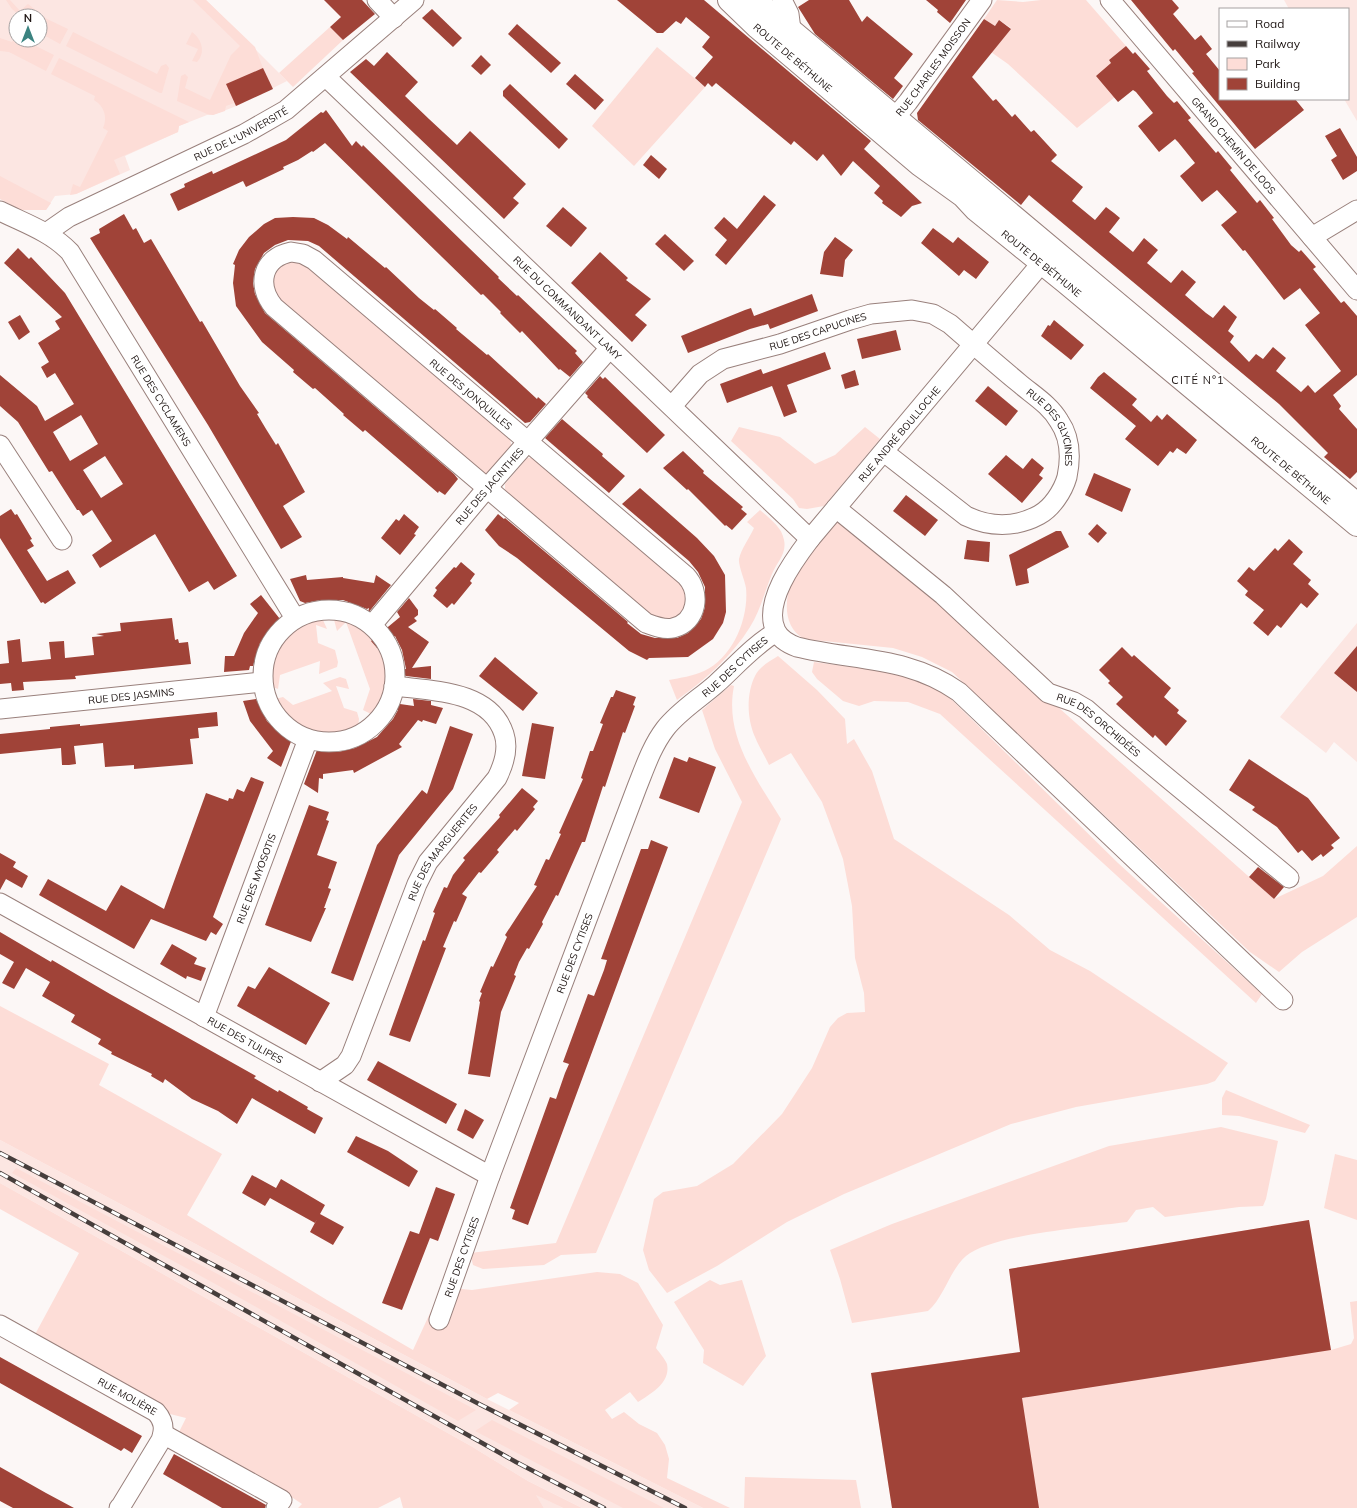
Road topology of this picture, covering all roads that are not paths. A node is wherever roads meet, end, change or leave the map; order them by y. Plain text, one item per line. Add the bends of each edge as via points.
1 (377, 0) edge
2 (414, 0) edge
3 (729, 0) edge
4 (755, 0) edge
5 (782, 0) edge
6 (982, 0) edge
7 (1110, 0) edge
8 (394, 18) junction
9 (785, 37) junction
10 (326, 77) junction
11 (889, 125) junction
12 (1357, 210) edge
13 (0, 211) edge
14 (46, 233) junction
15 (1312, 237) junction
16 (1047, 257) junction
17 (1357, 290) edge
18 (974, 345) junction
19 (610, 348) junction
20 (672, 406) junction
21 (528, 442) junction
22 (0, 445) edge
23 (884, 452) junction
24 (487, 488) junction
25 (1357, 504) edge
26 (836, 508) junction
27 (1357, 525) edge
28 (810, 539) junction
29 (62, 540) dead end
30 (295, 618) junction
31 (372, 625) junction
32 (776, 632) junction
33 (262, 682) junction
34 (394, 686) junction
35 (0, 709) edge
36 (308, 738) junction
37 (1289, 878) dead end
38 (0, 903) edge
39 (1283, 1000) dead end
40 (204, 1017) junction
41 (320, 1082) junction
42 (490, 1176) junction
43 (439, 1320) dead end
44 (0, 1326) edge
45 (163, 1434) junction
46 (279, 1504) edge
47 (118, 1508) edge

1 - 8 street
2 - 8 street, RUE DE L'UNIVERSITÉ
3 - 9 main road, ROUTE DE BÉTHUNE
4 - 9 main road, ROUTE DE BÉTHUNE
5 - 9 street via 789,14
6 - 11 street, RUE CHARLES MOISSON
7 - 15 street, GRAND CHEMIN DE LOOS
8 - 10 street, RUE DE L'UNIVERSITÉ
9 - 11 main road, ROUTE DE BÉTHUNE
10 - 14 street, RUE DE L'UNIVERSITÉ via 269,121 69,217
10 - 19 street, RUE DU COMMANDANT LAMY
11 - 16 main road, ROUTE DE BÉTHUNE via 920,165 963,196 976,210
12 - 15 street
13 - 14 street, RUE DES CYCLAMENS
14 - 30 street, RUE DES CYCLAMENS via 70,252
15 - 17 street, GRAND CHEMIN DE LOOS
16 - 18 street, RUE ANDRÉ BOULLOCHE
16 - 25 main road, ROUTE DE BÉTHUNE
16 - 27 main road, ROUTE DE BÉTHUNE
18 - 20 street, RUE DES CAPUCINES via 950,324 933,314 912,310 871,314 780,344 723,358 700,374
18 - 23 street, RUE ANDRÉ BOULLOCHE
18 - 23 street, RUE DES GLYCINES via 1052,410 1066,434 1069,458 1067,476 1050,506 1040,514 1015,524 1000,525 976,521
19 - 20 street, RUE DU COMMANDANT LAMY
19 - 21 street, RUE DES JACINTHES
20 - 28 street, RUE DU COMMANDANT LAMY
21 - 24 street, RUE DES JACINTHES
21 - 24 street, RUE DES JONQUILLES via 693,583 696,598 690,617 673,628 660,628 646,623
21 - 24 street, RUE DES JONQUILLES via 314,260 303,254 291,252 280,254 271,261 264,278 266,295 274,307
22 - 29 street
23 - 26 street, RUE ANDRÉ BOULLOCHE
24 - 31 street, RUE DES JACINTHES
26 - 28 street, RUE ANDRÉ BOULLOCHE
26 - 37 street, RUE DES ORCHIDÉES via 943,596 1048,692 1086,709 1150,765 1184,790
28 - 32 street, RUE ANDRÉ BOULLOCHE via 781,583 774,612
30 - 31 street via 325,609 338,610
30 - 33 street via 273,639 266,652
31 - 34 street via 381,635 393,659
32 - 39 street via 787,643 797,647 907,666 944,682 959,692
32 - 42 street, RUE DES CYTISES via 755,646 716,684 679,714 655,745
33 - 35 street, RUE DES JASMINS
33 - 36 street via 266,697 277,717 294,732
34 - 36 street via 385,710 368,729 332,742
34 - 41 street, RUE DES MARGUERITES via 453,694 487,707 497,718 506,739 504,766 428,862 417,884 351,1056 345,1065
36 - 40 street, RUE DES MYOSOTIS
38 - 40 street, RUE DES TULIPES
40 - 41 street, RUE DES TULIPES
41 - 42 street, RUE DES TULIPES
42 - 43 street, RUE DES CYTISES
44 - 45 street, RUE MOLIÈRE via 156,1412 163,1422
45 - 46 street
45 - 47 street

